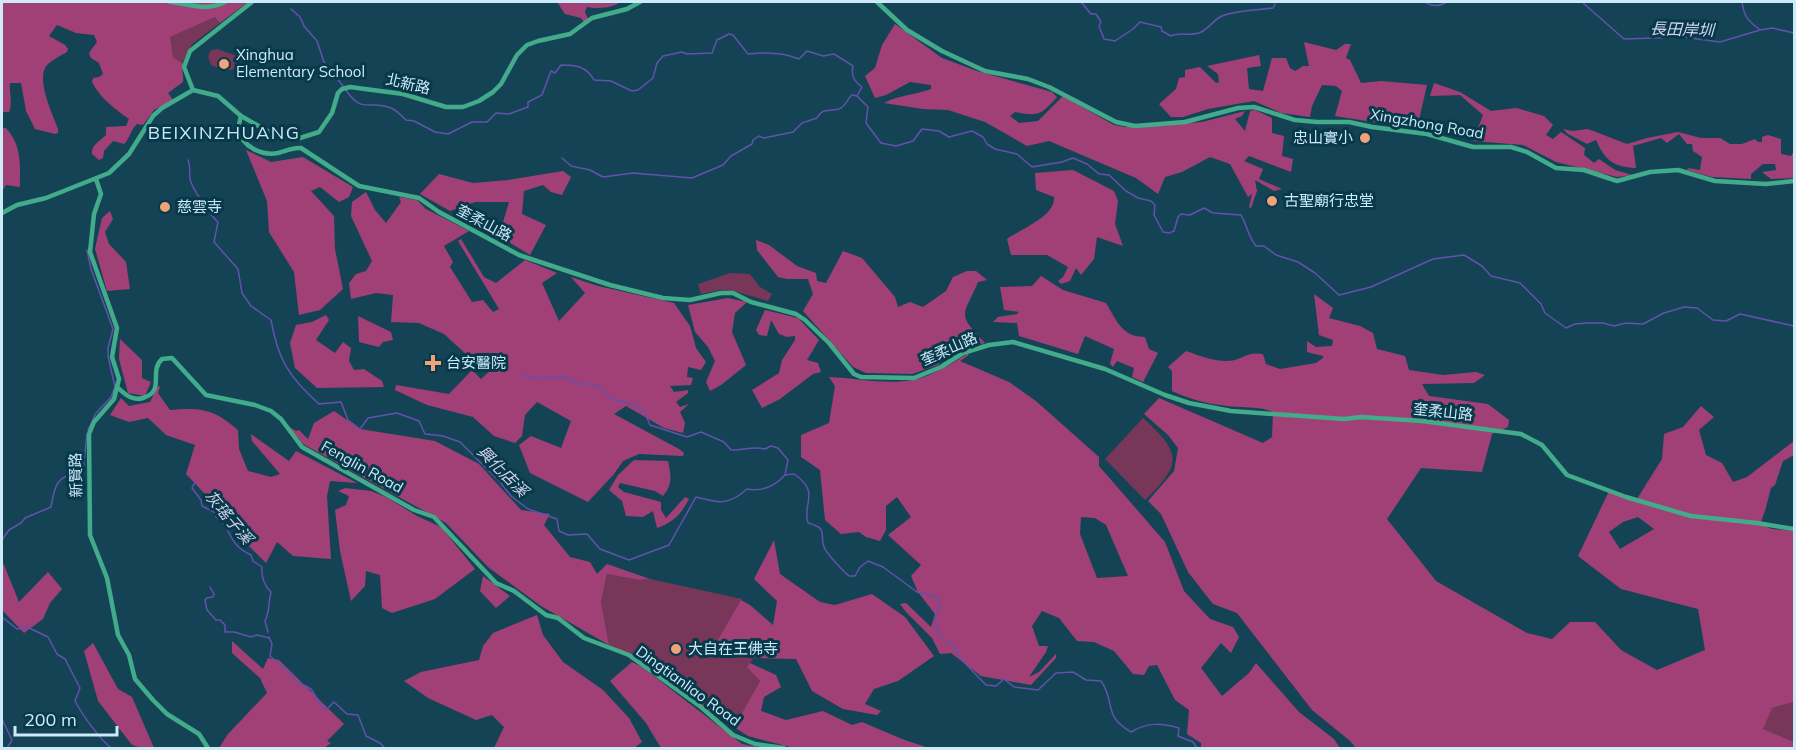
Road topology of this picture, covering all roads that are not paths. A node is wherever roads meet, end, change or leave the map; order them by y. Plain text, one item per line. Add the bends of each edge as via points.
1 (170, 2) edge
2 (225, 2) edge
3 (252, 2) edge
4 (640, 2) edge
5 (877, 2) edge
6 (193, 90) junction
7 (241, 116) junction
8 (96, 178) junction
9 (1794, 181) edge
10 (2, 213) edge
11 (118, 388) junction
12 (1794, 529) edge
13 (614, 650) joint
14 (208, 748) edge
15 (784, 748) edge

1 - 2 street via 213,8
3 - 6 street via 190,51 184,67
4 - 7 street, 北新路 via 592,18 570,34 527,45 493,92 463,107 350,87 338,93 327,122 310,136 283,137
5 - 9 street, Xingzhong Road via 916,35 964,62 985,71 1028,79 1116,122 1135,126 1185,122 1254,107 1295,120 1349,122 1427,134 1473,147 1511,147 1557,168 1584,170 1617,181 1650,172 1678,170 1715,181
6 - 7 street, 北新路 via 218,96
6 - 8 street via 157,112 129,154 113,170
7 - 12 street, 奎柔山路 via 238,128 251,149 276,154 301,148 359,186 418,198 519,255 663,298 690,300 733,293 796,314 861,377 914,378 963,353 1013,342 1105,369 1181,401 1231,411 1422,421 1521,434 1542,445 1567,475 1582,482 1691,516
8 - 10 street
8 - 11 street via 101,194 94,214 90,252 117,328 112,357
11 - 13 street, Fenglin Road via 132,398 151,395 158,362 172,358 206,395 271,411 302,447 414,510 434,517 496,583 546,615 558,618 584,638
11 - 14 street, 新賢路 via 89,434 90,535 107,578 114,621 135,679 163,711 199,734
13 - 15 street, Dingtianliao Road via 640,663 734,735 755,744

